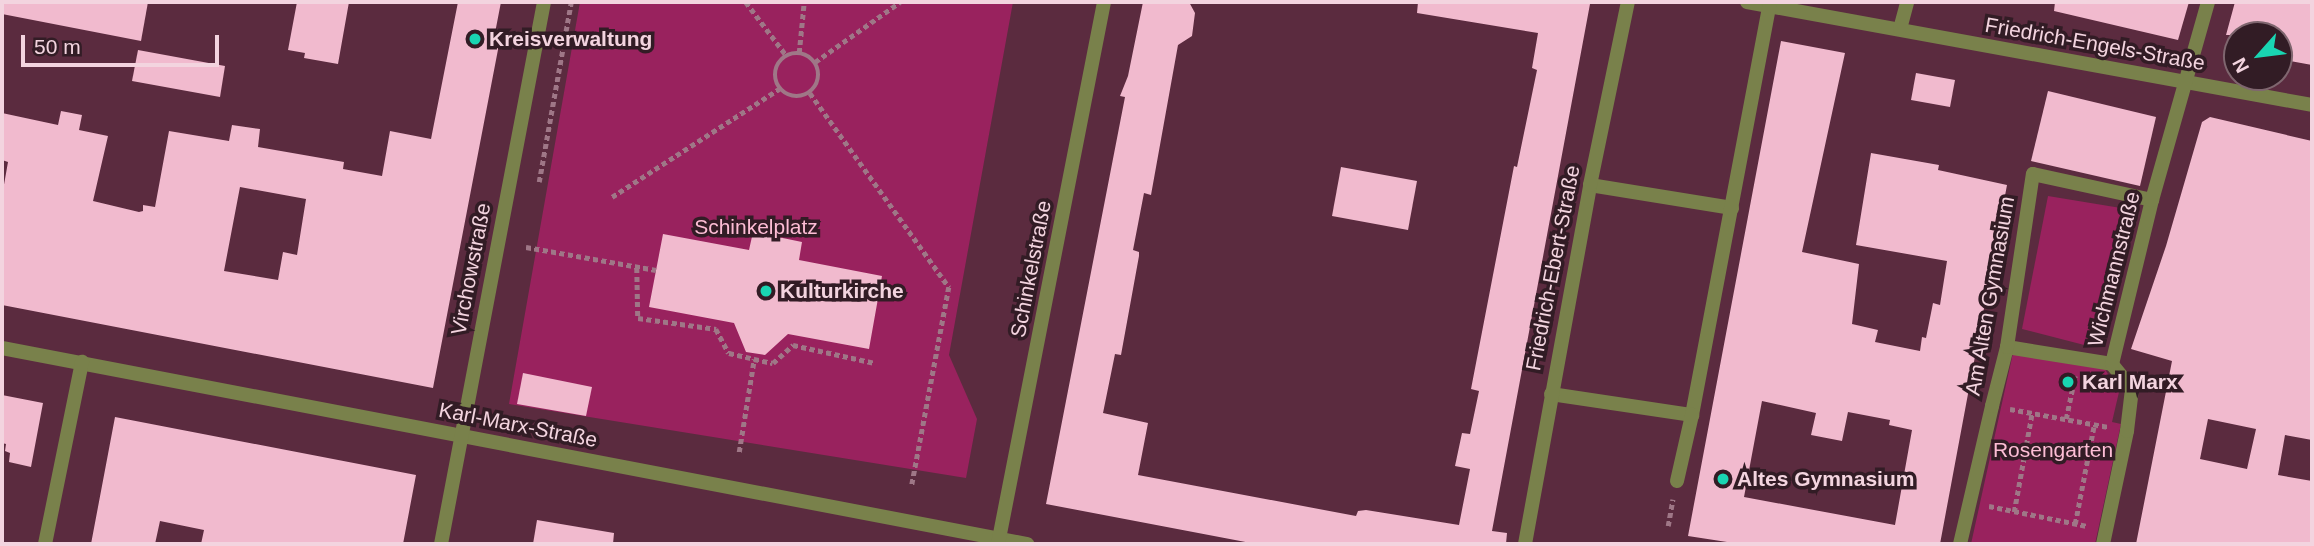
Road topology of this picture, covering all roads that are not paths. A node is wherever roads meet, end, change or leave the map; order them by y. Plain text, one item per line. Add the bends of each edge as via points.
1 (544, 2) edge
2 (1104, 2) edge
3 (1629, 2) edge
4 (1747, 2) edge
5 (1907, 2) edge
6 (2208, 2) edge
7 (1769, 6) junction
8 (1900, 29) junction
9 (2186, 82) junction
10 (2312, 105) edge
11 (1590, 185) junction
12 (2152, 200) junction
13 (1732, 208) junction
14 (2007, 347) junction
15 (2, 348) edge
16 (82, 362) junction
17 (2112, 363) junction
18 (1551, 394) junction
19 (1692, 415) junction
20 (460, 435) junction
21 (1677, 481) road end
22 (2105, 537) edge
23 (999, 542) edge
24 (45, 544) edge
25 (441, 544) edge
26 (1027, 544) edge
27 (1525, 544) edge
28 (1960, 544) edge

1 - 20 street, Virchowstraße
2 - 23 street, Schinkelstraße
3 - 11 street, Friedrich-Ebert-Straße
4 - 7 street, Friedrich-Engels-Straße
5 - 8 street
6 - 9 street, Wichmannstraße
7 - 8 street, Friedrich-Engels-Straße
7 - 13 street
8 - 9 street, Friedrich-Engels-Straße
9 - 10 street, Friedrich-Engels-Straße
9 - 12 street, Wichmannstraße
11 - 13 street
11 - 18 street, Friedrich-Ebert-Straße
12 - 14 street, Am Alten Gymnasium via 2033,174
12 - 17 street, Wichmannstraße
13 - 19 street
14 - 17 street
14 - 28 street, Am Alten Gymnasium
15 - 16 street, Karl-Marx-Straße
16 - 20 street, Karl-Marx-Straße
16 - 24 street
17 - 22 street, Wichmannstraße via 2132,389
18 - 19 street
18 - 27 street, Friedrich-Ebert-Straße
19 - 21 street
20 - 23 street, Karl-Marx-Straße
20 - 25 street, Virchowstraße
23 - 26 street, Karl-Marx-Straße

